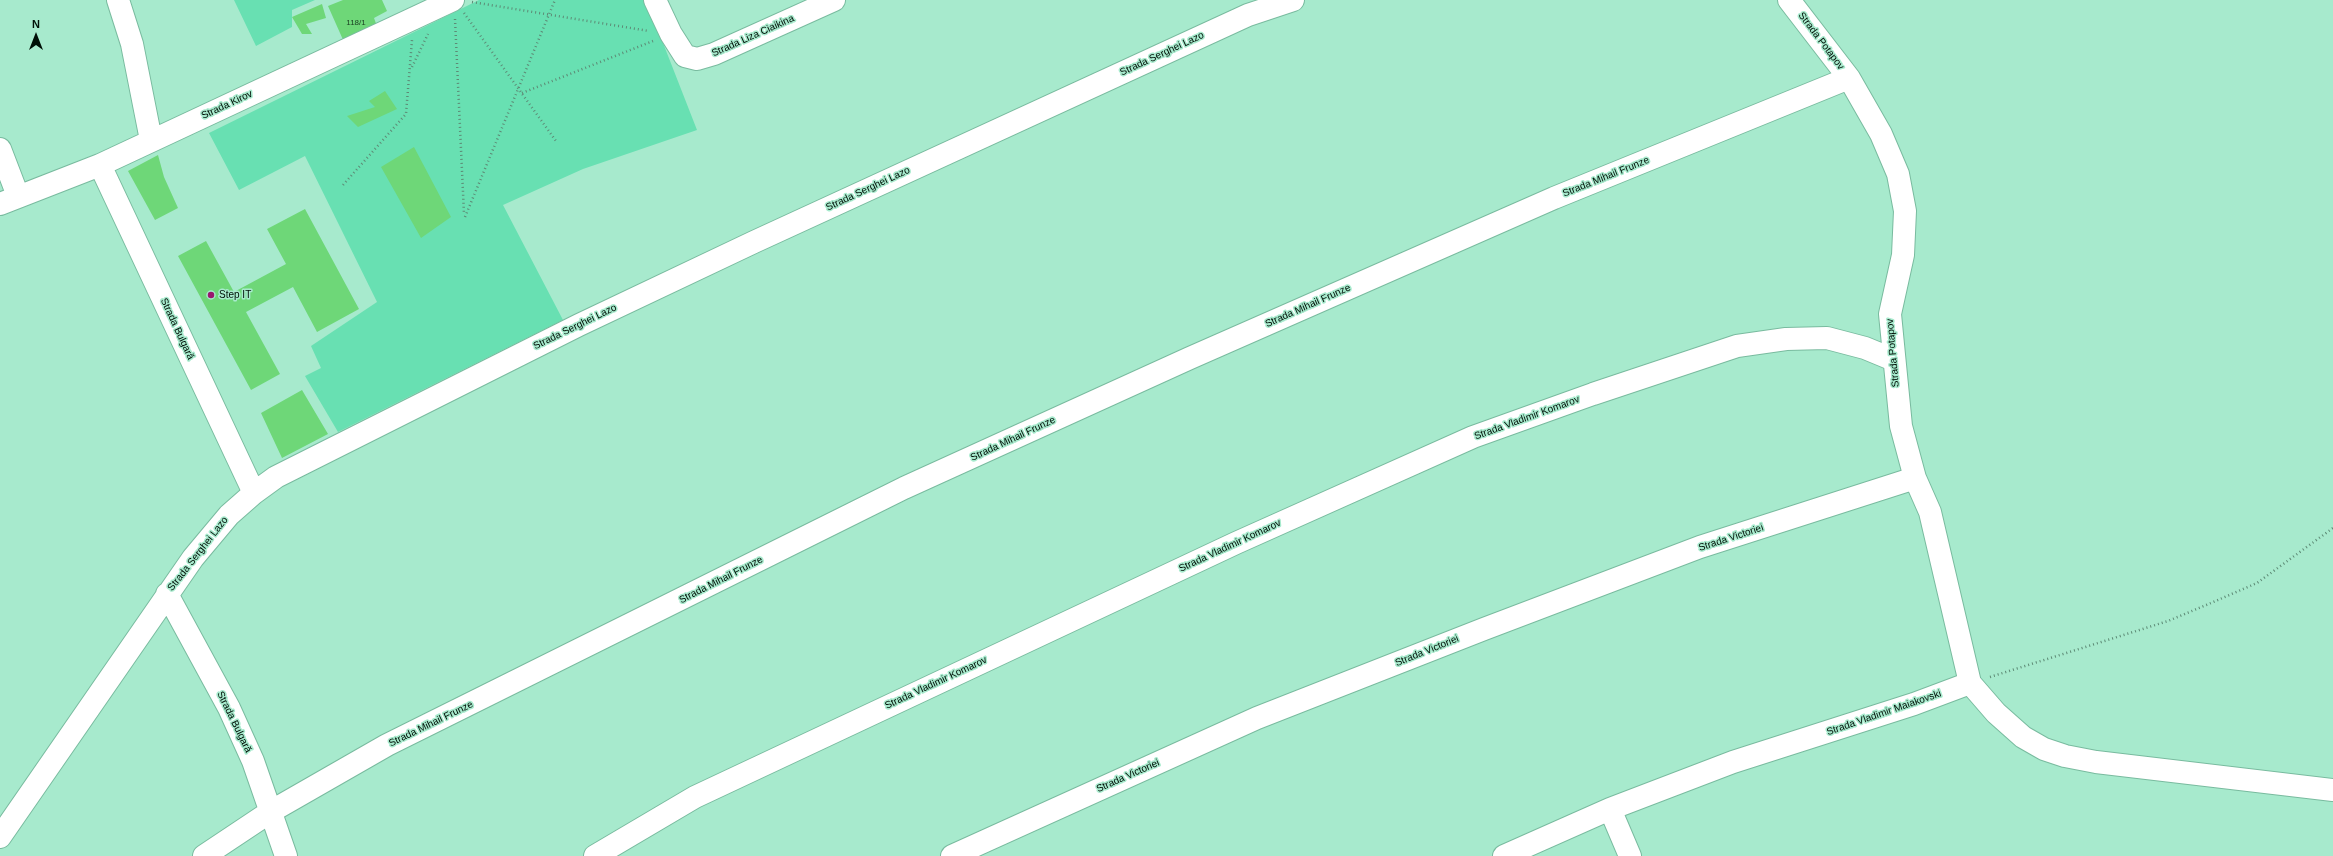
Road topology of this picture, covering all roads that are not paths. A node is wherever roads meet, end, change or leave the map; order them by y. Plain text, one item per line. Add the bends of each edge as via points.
1 (118, 0) edge
2 (655, 0) edge
3 (834, 0) edge
4 (1293, 0) edge
5 (1789, 0) edge
6 (452, 5) edge
7 (1243, 7) edge
8 (1849, 78) junction
9 (151, 140) junction
10 (0, 149) edge
11 (100, 165) junction
12 (9, 200) edge
13 (1894, 360) junction
14 (1915, 478) junction
15 (254, 493) junction
16 (167, 594) junction
17 (1970, 683) junction
18 (2333, 790) edge
19 (1610, 810) junction
20 (270, 812) junction
21 (2, 829) edge
22 (204, 856) edge
23 (286, 856) edge
24 (596, 856) edge
25 (952, 856) edge
26 (1504, 856) edge
27 (1630, 856) edge

1 - 9 street via 132,44
2 - 3 street, Strada Liza Ciaikina via 684,56 697,59 714,54
4 - 7 street, Strada Serghei Lazo
5 - 8 street, Strada Potapov
6 - 9 street, Strada Kirov via 413,19
7 - 15 street, Strada Serghei Lazo via 579,325 276,478
8 - 13 street, Strada Potapov via 1881,134 1898,174 1905,211 1903,255 1890,314
8 - 20 street, Strada Mihail Frunze via 1554,198 1197,355 904,488 387,745
9 - 11 street, Strada Kirov
10 - 12 street
11 - 12 street, Strada Kirov
11 - 15 street, Strada Bulgară
13 - 14 street, Strada Potapov via 1901,426
13 - 24 street, Strada Vladimir Komarov via 1865,348 1827,338 1786,339 1737,346 1600,391 1473,437 1228,546 695,797
14 - 17 street, Strada Potapov via 1930,512
14 - 25 street, Strada Victoriei via 1700,547 1484,629 1258,718
15 - 16 street, Strada Serghei Lazo via 229,515
16 - 20 street, Strada Bulgară via 229,708 253,761
16 - 21 street, Strada Serghei Lazo
17 - 18 street via 1996,713 2023,737 2044,749 2096,762
17 - 19 street, Strada Vladimir Maiakovski via 1914,704 1733,762
19 - 26 street, Strada Vladimir Maiakovski
19 - 27 street
20 - 22 street, Strada Mihail Frunze
20 - 23 street, Strada Bulgară

